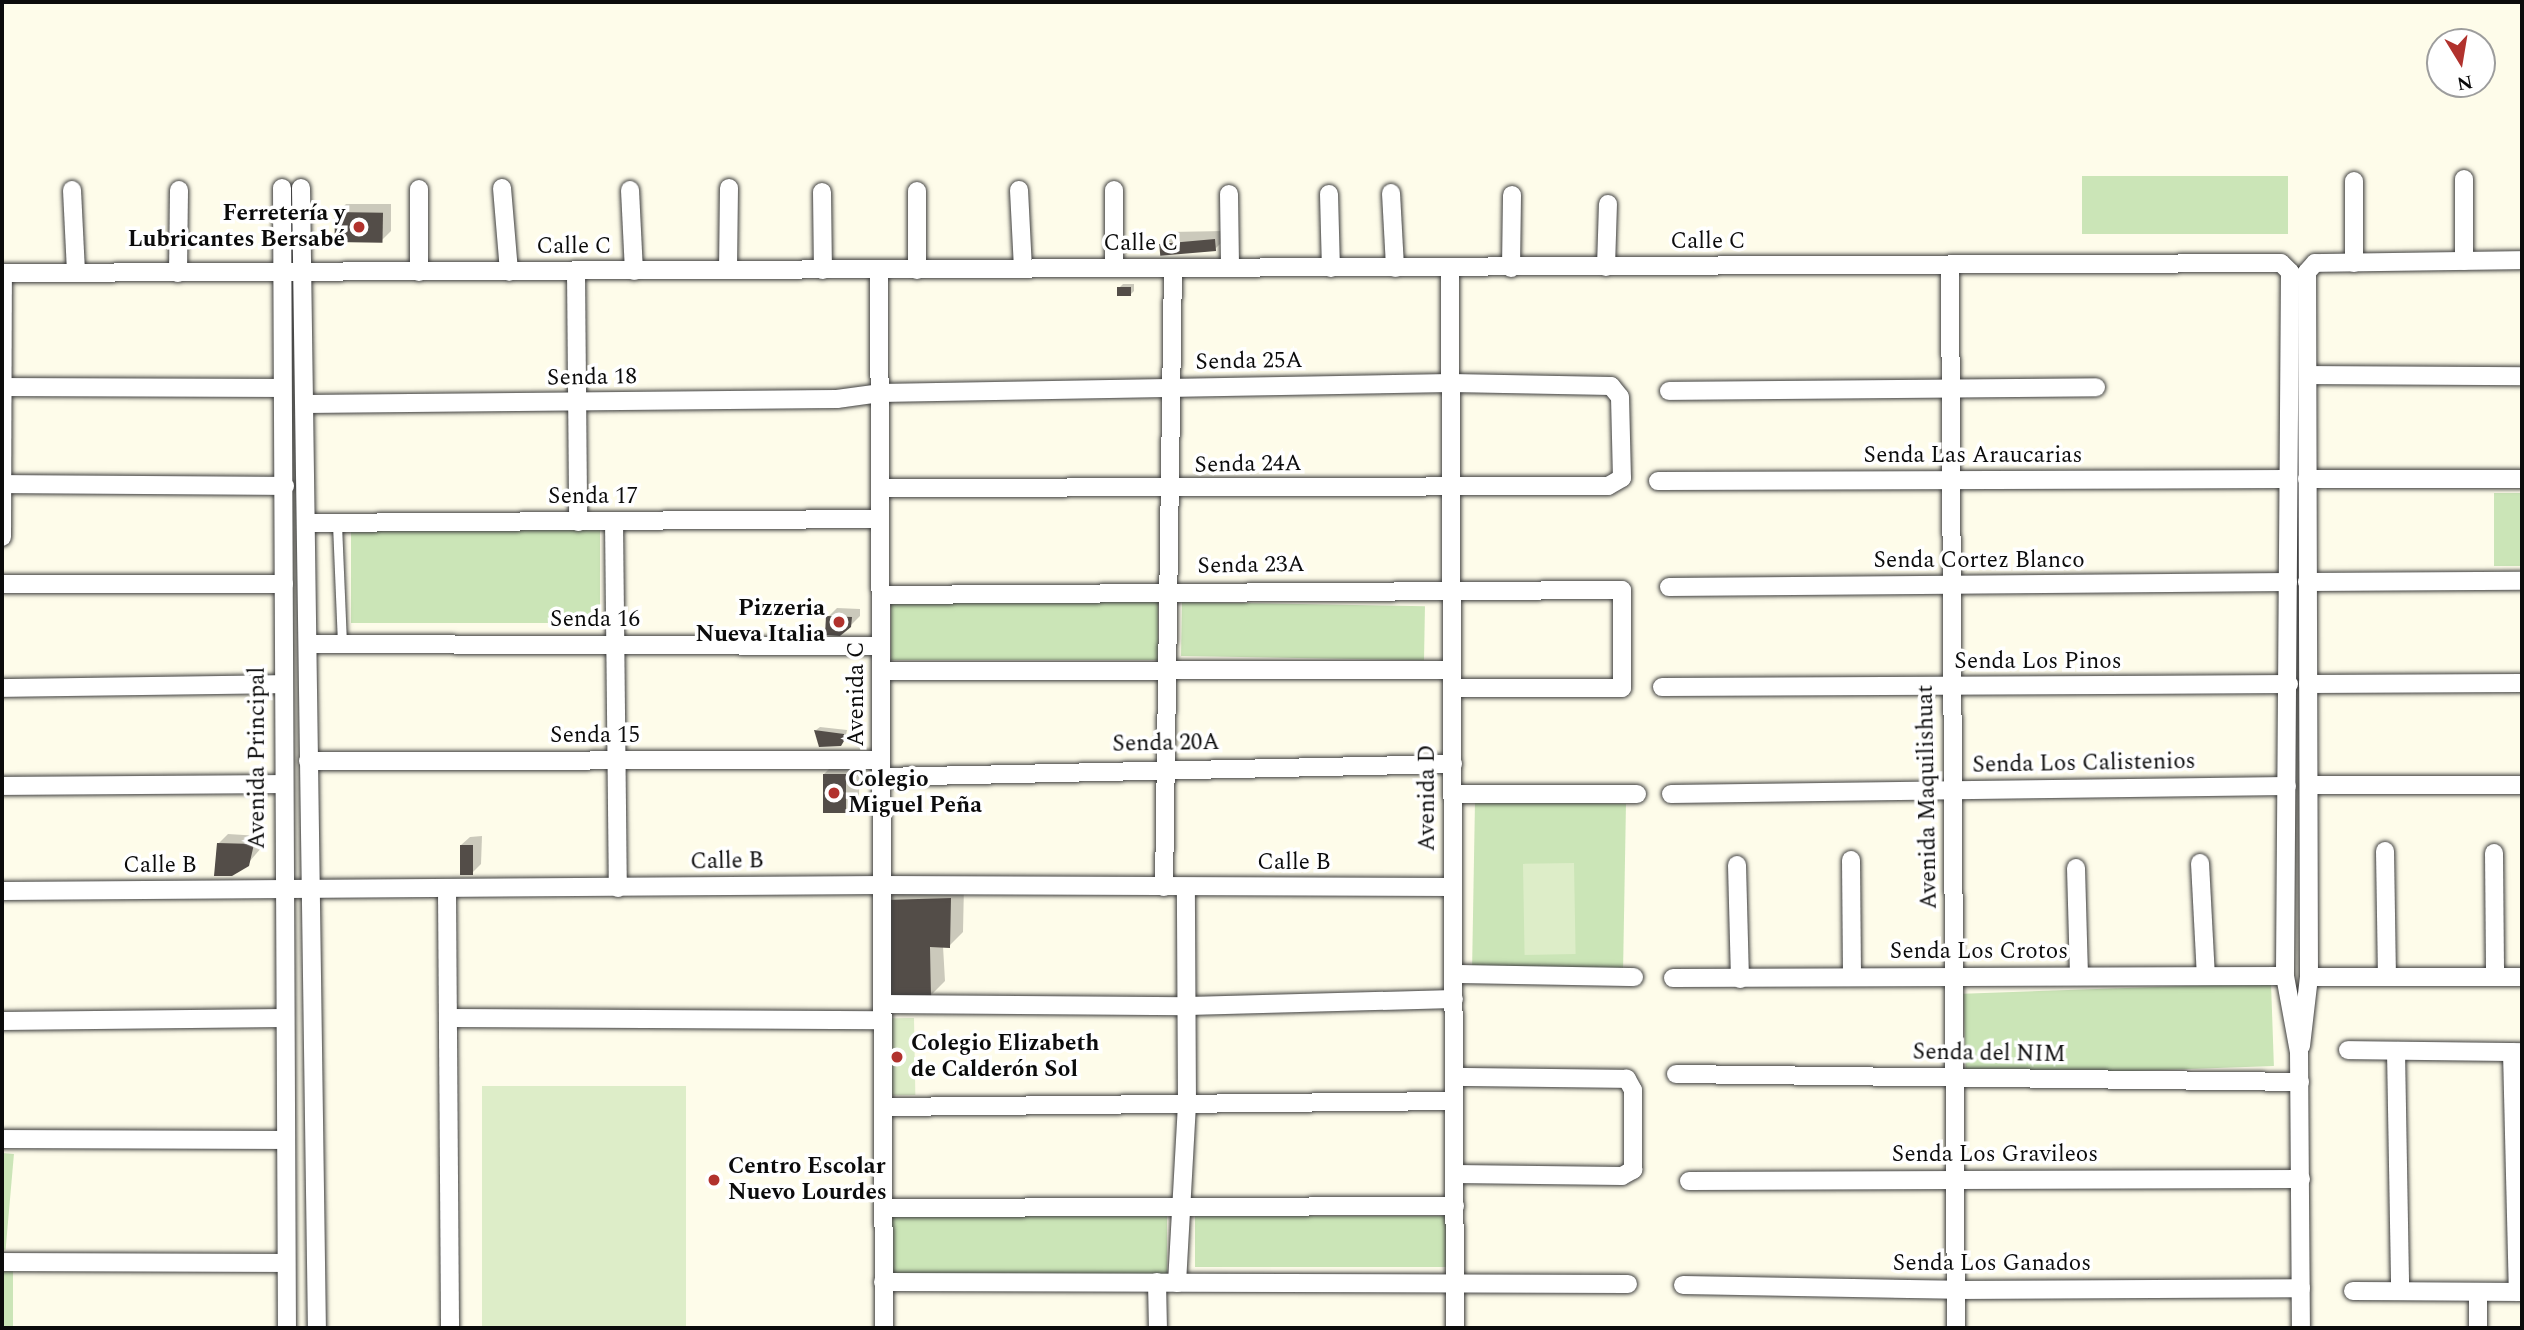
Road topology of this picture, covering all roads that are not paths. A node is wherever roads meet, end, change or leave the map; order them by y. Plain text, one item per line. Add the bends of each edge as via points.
1 (2464, 178) dead end
2 (2354, 181) dead end
3 (282, 188) dead end
4 (302, 188) dead end
5 (502, 188) dead end
6 (729, 188) dead end
7 (419, 189) dead end
8 (72, 190) dead end
9 (179, 190) dead end
10 (630, 190) dead end
11 (1019, 190) dead end
12 (1114, 190) dead end
13 (917, 191) dead end
14 (822, 192) dead end
15 (1391, 193) dead end
16 (1228, 194) dead end
17 (1329, 194) dead end
18 (1512, 195) dead end
19 (1608, 204) dead end
20 (2522, 260) edge
21 (2464, 261) junction
22 (2354, 262) junction
23 (1950, 265) junction
24 (1450, 267) junction
25 (1605, 267) junction
26 (1114, 268) junction
27 (1230, 268) junction
28 (1331, 268) junction
29 (1395, 268) junction
30 (1511, 268) junction
31 (1023, 269) junction
32 (1173, 269) junction
33 (728, 270) junction
34 (823, 270) junction
35 (879, 270) junction
36 (917, 270) junction
37 (419, 271) junction
38 (576, 271) junction
39 (634, 271) junction
40 (2, 272) edge
41 (304, 272) junction
42 (509, 272) junction
43 (178, 273) junction
44 (282, 273) junction
45 (76, 274) junction
46 (2308, 375) junction
47 (2522, 376) edge
48 (1451, 383) junction
49 (1951, 386) junction
50 (3, 387) edge
51 (2096, 387) dead end
52 (282, 388) junction
53 (1171, 388) junction
54 (1669, 391) dead end
55 (880, 393) junction
56 (580, 403) junction
57 (305, 404) junction
58 (2307, 478) junction
59 (2287, 479) junction
60 (2522, 479) edge
61 (1658, 481) dead end
62 (1952, 481) junction
63 (4, 484) edge
64 (1617, 485) joint
65 (285, 486) junction
66 (1451, 487) junction
67 (880, 488) junction
68 (1170, 491) junction
69 (880, 519) junction
70 (614, 521) junction
71 (578, 522) junction
72 (306, 523) junction
73 (337, 524) junction
74 (2, 537) edge
75 (2522, 581) edge
76 (2288, 582) junction
77 (2307, 582) junction
78 (2, 584) edge
79 (284, 584) junction
80 (1951, 586) junction
81 (1669, 587) dead end
82 (1452, 588) junction
83 (1168, 592) junction
84 (881, 595) junction
85 (342, 644) junction
86 (308, 645) junction
87 (616, 645) junction
88 (881, 646) junction
89 (881, 671) junction
90 (1167, 673) junction
91 (1452, 679) junction
92 (2522, 683) edge
93 (283, 684) junction
94 (2288, 684) junction
95 (2308, 684) junction
96 (1662, 687) dead end
97 (1952, 687) junction
98 (2, 688) edge
99 (308, 761) junction
100 (617, 761) junction
101 (1453, 764) junction
102 (881, 769) junction
103 (1166, 769) junction
104 (281, 784) junction
105 (2309, 785) junction
106 (2522, 785) edge
107 (2, 786) edge
108 (2287, 786) junction
109 (1953, 790) junction
110 (1453, 794) junction
111 (1637, 794) dead end
112 (1671, 794) dead end
113 (2385, 850) dead end
114 (2494, 853) dead end
115 (1851, 860) dead end
116 (2200, 863) dead end
117 (1737, 865) dead end
118 (2076, 868) dead end
119 (882, 885) junction
120 (1164, 887) junction
121 (1186, 887) junction
122 (1453, 887) junction
123 (618, 888) junction
124 (282, 889) junction
125 (310, 889) junction
126 (447, 890) junction
127 (2, 891) edge
128 (1454, 974) junction
129 (2079, 976) junction
130 (2206, 976) junction
131 (2285, 976) junction
132 (2387, 976) junction
133 (2495, 976) junction
134 (1634, 977) dead end
135 (1852, 977) junction
136 (1954, 977) junction
137 (2309, 977) junction
138 (2522, 977) edge
139 (1672, 978) dead end
140 (1740, 979) junction
141 (1454, 999) junction
142 (1188, 1006) junction
143 (883, 1012) junction
144 (284, 1018) junction
145 (448, 1018) junction
146 (2, 1021) edge
147 (2348, 1050) dead end
148 (2396, 1051) junction
149 (2299, 1052) junction
150 (2517, 1052) edge
151 (1676, 1074) dead end
152 (1455, 1077) junction
153 (1955, 1079) junction
154 (2300, 1082) junction
155 (1454, 1101) junction
156 (1187, 1105) junction
157 (883, 1107) junction
158 (2, 1139) edge
159 (285, 1140) junction
160 (2519, 1168) edge
161 (1455, 1174) junction
162 (1955, 1179) junction
163 (2301, 1179) junction
164 (1689, 1181) dead end
165 (1182, 1204) junction
166 (1455, 1206) junction
167 (883, 1208) junction
168 (2, 1262) edge
169 (286, 1263) junction
170 (883, 1282) junction
171 (1157, 1282) junction
172 (1455, 1282) junction
173 (1177, 1283) junction
174 (1628, 1284) dead end
175 (1683, 1285) dead end
176 (2301, 1288) junction
177 (1956, 1290) junction
178 (2353, 1291) dead end
179 (2400, 1291) junction
180 (2478, 1292) junction
181 (2520, 1292) edge
182 (287, 1328) edge
183 (317, 1328) edge
184 (450, 1328) edge
185 (884, 1328) edge
186 (1158, 1328) edge
187 (1455, 1328) edge
188 (1956, 1328) edge
189 (2301, 1328) edge
190 (2478, 1328) edge

1 - 21 street
2 - 22 street
3 - 44 street, Avenida Principal
4 - 41 street
5 - 42 street
6 - 33 street
7 - 37 street
8 - 45 street
9 - 43 street
10 - 39 street
11 - 31 street
12 - 26 street
13 - 36 street
14 - 34 street
15 - 29 street
16 - 27 street
17 - 28 street
18 - 30 street
19 - 25 street
20 - 21 street
21 - 22 street
22 - 46 street via 2315,263 2307,272
23 - 25 street, Calle C
23 - 49 street, Avenida Maquilishuat
23 - 59 street, Calle C via 2281,263 2290,272
24 - 29 street, Calle C
24 - 30 street, Calle C
24 - 48 street, Avenida D
25 - 30 street, Calle C
26 - 31 street, Calle C
26 - 32 street, Calle C
27 - 28 street, Calle C
27 - 32 street, Calle C
28 - 29 street, Calle C
31 - 36 street, Calle C
32 - 53 street
33 - 34 street, Calle C
33 - 39 street, Calle C
34 - 35 street, Calle C
35 - 36 street, Calle C
35 - 55 street, Avenida C
37 - 41 street, Calle C
37 - 42 street, Calle C
38 - 39 street, Calle C
38 - 42 street, Calle C
38 - 56 street
40 - 45 street, Calle C
40 - 50 street
41 - 44 street, Calle C
41 - 57 street
43 - 44 street, Calle C
43 - 45 street, Calle C
44 - 52 street, Avenida Principal
46 - 47 street
46 - 58 street
48 - 53 street, Senda 25A
48 - 64 street, Senda 25A via 1611,386 1617,390 1622,478
48 - 66 street, Avenida D
49 - 51 street
49 - 54 street
49 - 62 street, Avenida Maquilishuat
50 - 52 street
50 - 63 street
52 - 65 street, Avenida Principal
53 - 55 street, Senda 25A
53 - 68 street
55 - 56 street, Senda 18 via 837,399
55 - 67 street, Avenida C
56 - 57 street, Senda 18
56 - 71 street
57 - 72 street
58 - 60 street
58 - 77 street
59 - 62 street, Senda Las Araucarias
59 - 76 street
61 - 62 street, Senda Las Araucarias
62 - 80 street, Avenida Maquilishuat
63 - 65 street
63 - 74 street
64 - 66 street, Senda 24A
65 - 79 street, Avenida Principal
66 - 68 street, Senda 24A
66 - 82 street, Avenida D
67 - 68 street, Senda 24A
67 - 69 street, Avenida C
68 - 83 street
69 - 70 street, Senda 17
69 - 84 street, Avenida C
70 - 71 street, Senda 17
70 - 87 street
71 - 73 street, Senda 17
72 - 73 street, Senda 17
72 - 86 street
73 - 85 lane
75 - 77 street
76 - 80 street, Senda Cortez Blanco
76 - 94 street
77 - 95 street
78 - 79 street
79 - 93 street, Avenida Principal
80 - 81 street, Senda Cortez Blanco
80 - 97 street, Avenida Maquilishuat
82 - 83 street, Senda 23A
82 - 91 street, Avenida D
82 - 91 street, Senda 23A via 1622,590 1622,688
83 - 84 street, Senda 23A
83 - 90 street
84 - 88 street, Avenida C
85 - 86 street, Senda 16
85 - 87 street, Senda 16
86 - 99 street
87 - 88 street, Senda 16
87 - 100 street
88 - 89 street, Avenida C
89 - 90 street
89 - 102 street, Avenida C
90 - 91 street
90 - 103 street
91 - 101 street, Avenida D
92 - 95 street
93 - 98 street
93 - 104 street, Avenida Principal
94 - 97 street, Senda Los Pinos
94 - 108 street
95 - 105 street
96 - 97 street, Senda Los Pinos
97 - 109 street, Avenida Maquilishuat
99 - 100 street, Senda 15
99 - 125 street
100 - 102 street, Senda 15
100 - 123 street
101 - 103 street, Senda 20A
101 - 110 street, Avenida D
102 - 103 street, Senda 20A
102 - 119 street, Avenida C
103 - 120 street
104 - 107 street
104 - 124 street, Avenida Principal
105 - 106 street
105 - 137 street
108 - 109 street, Senda Los Calistenios
108 - 131 street
109 - 112 street, Senda Los Calistenios
109 - 136 street, Avenida Maquilishuat
110 - 111 street
110 - 122 street, Avenida D
113 - 132 street
114 - 133 street
115 - 135 street
116 - 130 street
117 - 140 street
118 - 129 street
119 - 120 street, Calle B
119 - 123 street, Calle B
119 - 143 street, Avenida C
120 - 121 street, Calle B
121 - 122 street, Calle B
121 - 142 street
122 - 128 street, Avenida D
123 - 126 street, Calle B
124 - 125 street, Calle B
124 - 127 street, Calle B
124 - 144 street, Avenida Principal
125 - 126 street, Calle B
125 - 183 street
126 - 145 street
128 - 134 street
128 - 141 street, Avenida D
129 - 130 street, Senda Los Crotos
129 - 136 street, Senda Los Crotos
130 - 131 street, Senda Los Crotos
131 - 149 street
132 - 133 street
132 - 137 street
133 - 138 street
135 - 136 street, Senda Los Crotos
135 - 140 street, Senda Los Crotos
136 - 153 street, Avenida Maquilishuat
137 - 149 street
139 - 140 street, Senda Los Crotos
141 - 142 street
141 - 152 street, Avenida D
142 - 143 street
142 - 156 street
143 - 145 street
143 - 157 street, Avenida C
144 - 146 street
144 - 159 street, Avenida Principal
145 - 184 street
147 - 148 street
148 - 150 street
148 - 179 street
149 - 154 street
150 - 160 street
151 - 153 street, Senda del NIM
152 - 155 street, Avenida D
152 - 161 street via 1627,1079 1631,1083 1630,1174
153 - 154 street, Senda del NIM
153 - 162 street, Avenida Maquilishuat
154 - 163 street
155 - 156 street
155 - 161 street, Avenida D
156 - 157 street
156 - 165 street
157 - 167 street, Avenida C
158 - 159 street
159 - 169 street, Avenida Principal
160 - 181 street
161 - 166 street, Avenida D
162 - 163 street, Senda Los Gravileos
162 - 164 street, Senda Los Gravileos
162 - 177 street, Avenida Maquilishuat
163 - 176 street
165 - 166 street
165 - 167 street
165 - 173 street
166 - 172 street, Avenida D
167 - 170 street, Avenida C
168 - 169 street
169 - 182 street, Avenida Principal
170 - 171 street
170 - 185 street, Avenida C
171 - 173 street
171 - 186 street
172 - 173 street
172 - 174 street
172 - 187 street, Avenida D
175 - 177 street, Senda Los Ganados
176 - 177 street, Senda Los Ganados
176 - 189 street
177 - 188 street, Avenida Maquilishuat
178 - 179 street
179 - 180 street
180 - 181 street
180 - 190 street

